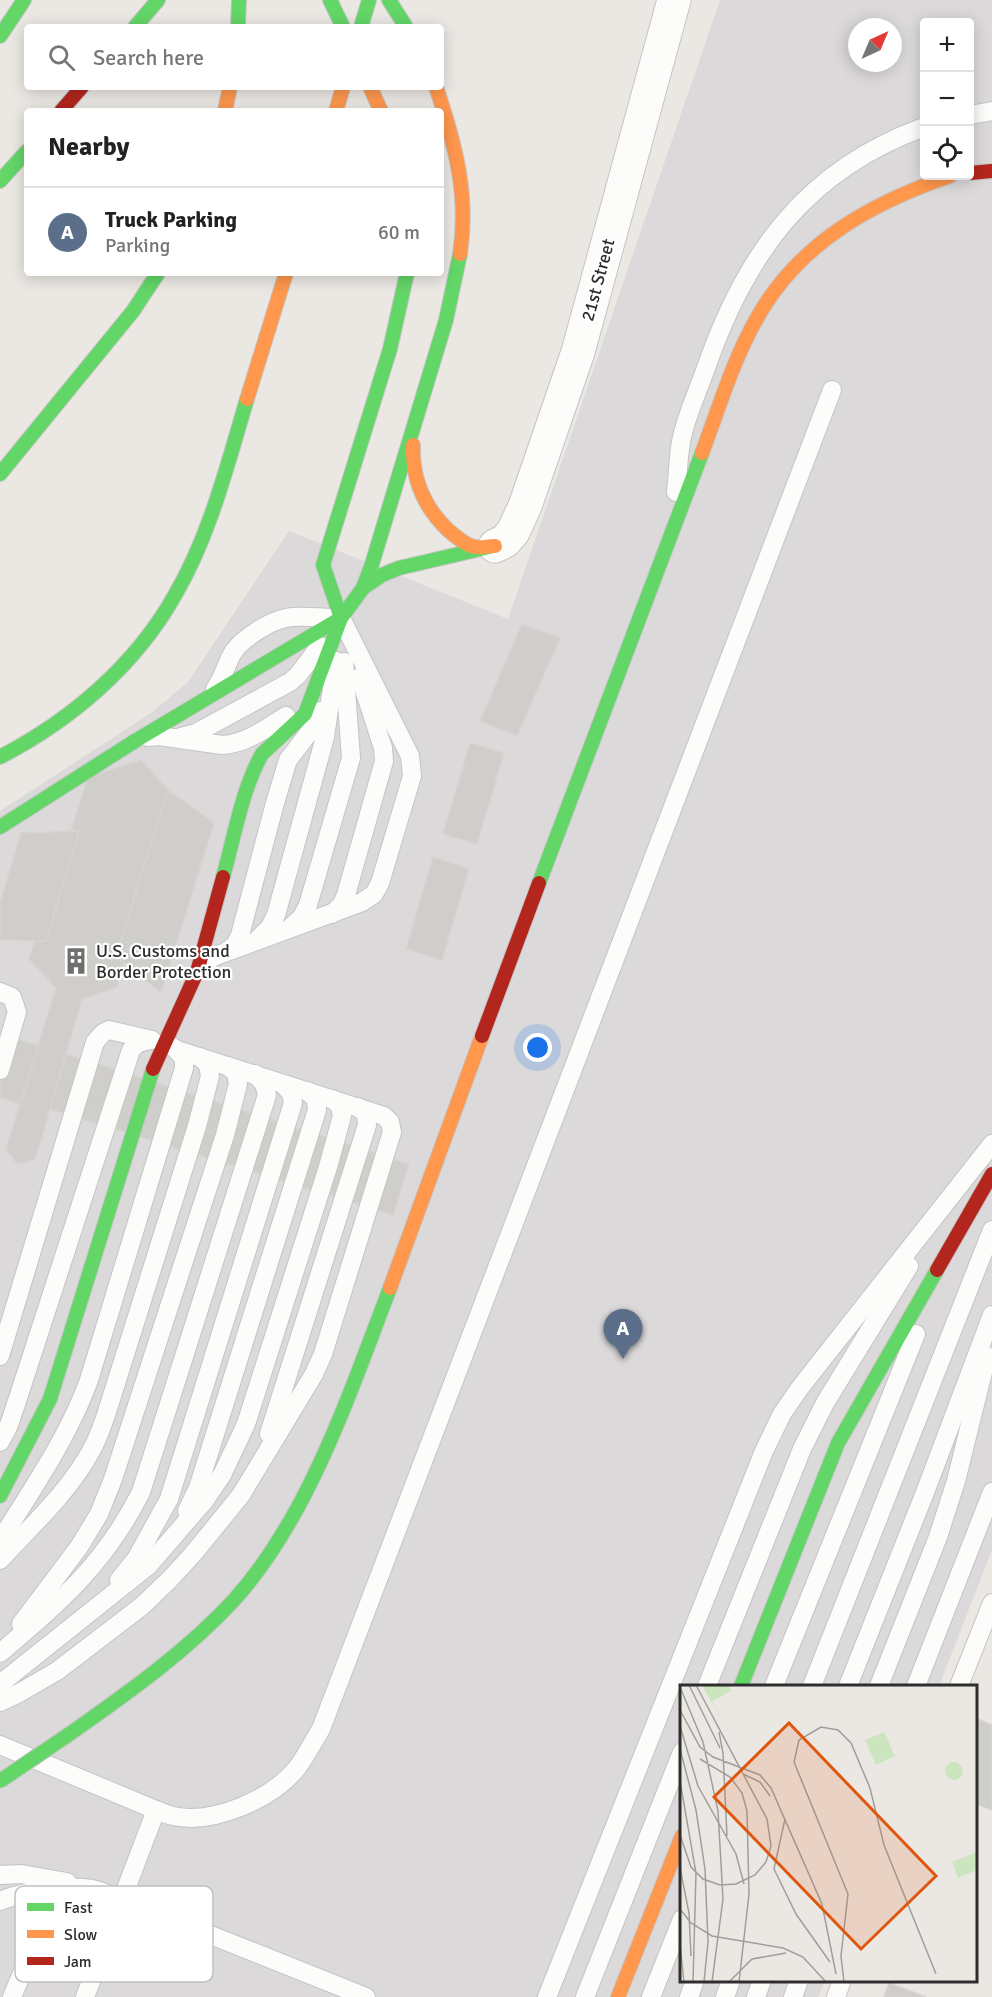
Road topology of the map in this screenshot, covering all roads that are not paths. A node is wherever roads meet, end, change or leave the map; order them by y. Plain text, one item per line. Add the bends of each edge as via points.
1 (24, 0) edge
2 (158, 0) edge
3 (239, 0) edge
4 (330, 0) edge
5 (369, 0) edge
6 (389, 0) edge
7 (406, 0) edge
8 (674, 0) edge
9 (138, 24) edge
10 (238, 24) edge
11 (342, 24) edge
12 (362, 24) edge
13 (404, 24) edge
14 (413, 24) edge
15 (0, 36) edge
16 (80, 90) edge
17 (229, 90) edge
18 (342, 90) edge
19 (371, 90) edge
20 (437, 90) edge
21 (64, 108) edge
22 (226, 108) edge
23 (337, 108) edge
24 (380, 108) edge
25 (443, 108) edge
26 (992, 111) edge
27 (444, 112) edge
28 (974, 114) edge
29 (920, 129) edge
30 (24, 153) edge
31 (992, 171) edge
32 (974, 173) edge
33 (937, 180) edge
34 (0, 181) edge
35 (156, 276) edge
36 (285, 276) edge
37 (406, 276) edge
38 (832, 390) dead end
39 (423, 393) junction
40 (0, 474) edge
41 (673, 526) junction
42 (495, 546) junction
43 (363, 588) junction
44 (341, 618) junction
45 (207, 697) junction
46 (172, 738) junction
47 (135, 741) junction
48 (0, 757) edge
49 (0, 827) edge
50 (331, 914) junction
51 (287, 931) junction
52 (256, 940) junction
53 (224, 953) junction
54 (197, 972) junction
55 (0, 992) edge
56 (169, 1031) junction
57 (149, 1040) junction
58 (177, 1050) junction
59 (200, 1057) junction
60 (228, 1066) junction
61 (0, 1070) edge
62 (255, 1074) junction
63 (283, 1084) junction
64 (307, 1091) junction
65 (332, 1099) junction
66 (358, 1107) junction
67 (992, 1144) edge
68 (992, 1174) edge
69 (950, 1198) junction
70 (992, 1230) edge
71 (957, 1236) junction
72 (992, 1315) edge
73 (992, 1336) edge
74 (0, 1356) edge
75 (0, 1442) edge
76 (992, 1492) edge
77 (241, 1495) junction
78 (0, 1496) edge
79 (0, 1541) edge
80 (0, 1560) edge
81 (148, 1566) junction
82 (992, 1603) edge
83 (85, 1617) junction
84 (0, 1653) edge
85 (0, 1684) edge
86 (708, 1685) edge
87 (741, 1685) edge
88 (774, 1685) edge
89 (812, 1685) edge
90 (848, 1685) edge
91 (879, 1685) edge
92 (916, 1685) edge
93 (959, 1685) edge
94 (0, 1702) edge
95 (0, 1746) edge
96 (680, 1755) edge
97 (0, 1781) edge
98 (156, 1810) junction
99 (680, 1839) edge
100 (0, 1875) edge
101 (82, 1886) edge
102 (113, 1886) edge
103 (15, 1896) edge
104 (0, 1901) edge
105 (680, 1922) edge
106 (213, 1937) edge
107 (18, 1982) edge
108 (88, 1982) edge
109 (694, 1982) edge
110 (730, 1982) edge
111 (761, 1982) edge
112 (798, 1982) edge
113 (841, 1982) edge
114 (12, 1997) edge
115 (85, 1997) edge
116 (366, 1997) edge
117 (547, 1997) edge
118 (585, 1997) edge
119 (618, 1997) edge
120 (651, 1997) edge
121 (689, 1997) edge
122 (725, 1997) edge
123 (756, 1997) edge
124 (793, 1997) edge
125 (836, 1997) edge

1 - 15 highway
2 - 9 highway
3 - 10 highway
4 - 11 highway
5 - 12 highway
6 - 13 highway
7 - 14 highway
8 - 42 street, 21st Street via 578,352 525,506 513,532
16 - 21 highway
17 - 22 highway
18 - 23 highway
19 - 24 highway
20 - 25 highway
26 - 28 lane
27 - 39 highway via 459,160 462,237 447,321
29 - 41 lane via 864,155 836,174 777,229 753,265 721,326 681,440
30 - 34 highway
31 - 32 highway
33 - 41 highway via 872,207 831,232 799,260 772,293 735,366
35 - 40 highway via 133,311
36 - 48 highway via 216,504 174,597 106,681 26,744
37 - 44 highway via 390,348 323,565
38 - 98 lane via 321,1729 298,1767 261,1798 214,1815 190,1818
39 - 42 highway via 412,459 417,484 430,511 458,538 474,547
39 - 43 highway
41 - 97 highway, bridge via 411,1234 330,1442 308,1488 276,1544 245,1586 179,1654
42 - 43 highway via 399,568
43 - 44 highway
44 - 45 highway
44 - 45 lane via 286,618 274,622 244,640
44 - 46 lane via 290,682 196,733
44 - 46 lane via 300,699 285,716 232,745
44 - 50 lane via 385,755 346,895
44 - 50 lane via 410,756 412,776 374,894 362,903
44 - 51 lane via 351,758 308,905
44 - 52 lane via 325,737 276,915
44 - 53 lane via 318,721 288,760 240,935
44 - 54 highway via 305,714 258,761
45 - 47 highway
46 - 47 lane via 147,737
47 - 49 highway
50 - 51 lane
51 - 52 lane
52 - 53 lane
53 - 54 lane via 213,957
54 - 56 highway
55 - 61 lane via 12,997 17,1012
56 - 57 lane via 161,1038
56 - 58 lane via 170,1043
56 - 78 highway via 142,1102 50,1399
57 - 74 lane via 109,1030 95,1042
57 - 75 lane via 131,1050 16,1405
58 - 59 lane
58 - 79 lane via 184,1058 184,1068 85,1391 62,1441
59 - 60 lane
59 - 80 lane via 208,1065 210,1076 197,1126 106,1415 80,1468
60 - 62 lane
60 - 84 lane via 236,1073 238,1084 225,1135 113,1479 99,1514 79,1547
62 - 63 lane
62 - 84 lane via 267,1095 141,1492 127,1520 85,1577
63 - 64 lane
63 - 83 lane via 293,1103 169,1499 136,1559
64 - 65 lane
64 - 81 lane via 316,1100 317,1110 198,1488 188,1510
65 - 66 lane
65 - 81 lane via 340,1106 342,1116 246,1424 222,1475 205,1500
66 - 77 lane via 368,1119 353,1174 274,1421
66 - 77 lane via 387,1118 392,1132 323,1354
67 - 69 lane
68 - 71 highway
69 - 86 lane via 825,1403 802,1449
69 - 117 lane via 782,1414 759,1462
70 - 89 lane
71 - 87 highway via 838,1443
71 - 88 lane
72 - 90 lane
73 - 91 lane via 938,1537
76 - 92 lane
77 - 94 lane via 193,1554 142,1606 57,1671
81 - 83 lane
82 - 93 lane
83 - 85 lane
95 - 98 lane
96 - 118 lane
98 - 102 lane
99 - 119 highway
100 - 101 lane via 21,1874
103 - 104 lane
105 - 120 lane
106 - 116 lane
107 - 114 lane
108 - 115 lane
109 - 121 lane
110 - 122 lane
111 - 123 lane
112 - 124 lane
113 - 125 lane

